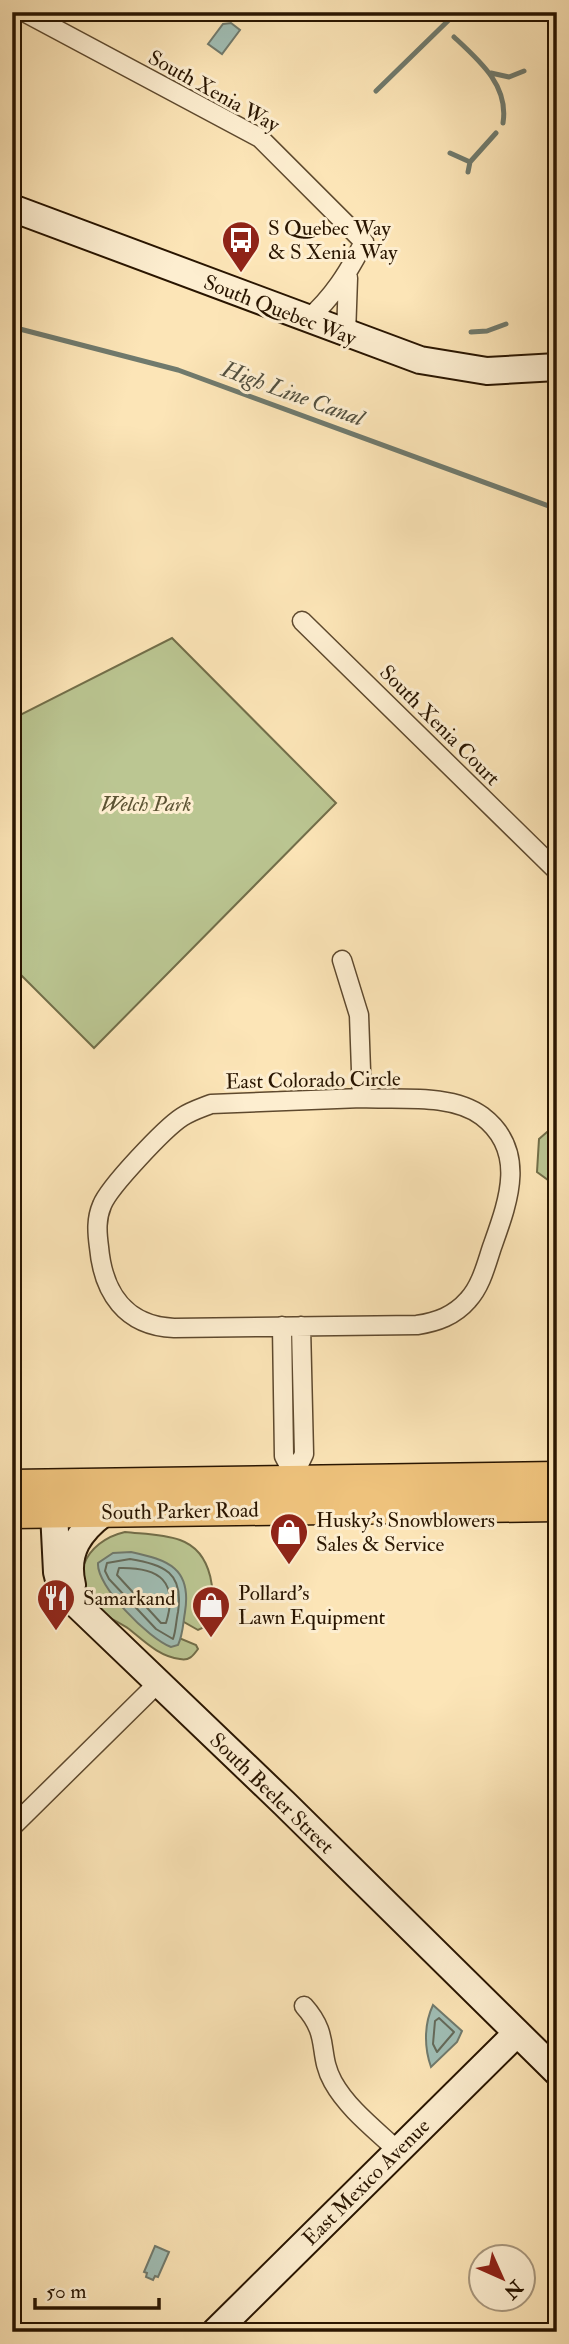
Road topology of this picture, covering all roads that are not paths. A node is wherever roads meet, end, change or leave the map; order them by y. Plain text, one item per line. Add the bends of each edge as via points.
1 (23, 12) edge
2 (12, 208) edge
3 (348, 275) junction
4 (307, 320) junction
5 (345, 335) junction
6 (557, 367) edge
7 (302, 621) dead end
8 (553, 861) edge
9 (342, 960) dead end
10 (362, 1098) junction
11 (282, 1326) junction
12 (301, 1326) junction
13 (557, 1477) edge
14 (12, 1485) edge
15 (295, 1489) junction
16 (53, 1498) junction
17 (557, 1506) edge
18 (105, 1512) junction
19 (12, 1513) edge
20 (89, 1617) junction
21 (158, 1683) junction
22 (12, 1827) edge
23 (304, 2006) dead end
24 (517, 2033) junction
25 (557, 2072) edge
26 (398, 2151) junction
27 (215, 2332) edge

1 - 3 street, South Xenia Way via 266,143 364,242
2 - 4 street, South Quebec Way
3 - 4 street, South Xenia Way
3 - 5 street, South Xenia Way
4 - 5 street, South Quebec Way
5 - 6 street, South Quebec Way via 457,368 508,372
7 - 8 street, South Xenia Court
9 - 10 street via 359,1015
10 - 11 street, East Colorado Circle via 211,1104 195,1110 174,1124 103,1202 97,1226 101,1270 110,1293 128,1313 161,1328
10 - 12 street, East Colorado Circle via 448,1103 481,1115 504,1142 510,1159 509,1199 481,1278 456,1311 417,1325
11 - 12 street, East Colorado Circle
11 - 15 street via 284,1456
12 - 15 street via 304,1454
13 - 15 main road, South Parker Road
14 - 16 main road, South Parker Road
15 - 16 main road, South Parker Road
15 - 17 main road, South Parker Road
15 - 18 main road, South Parker Road
16 - 18 main road, South Parker Road
16 - 19 main road, South Parker Road
16 - 20 street, South Beeler Street via 60,1584
18 - 20 street via 83,1531 69,1560 72,1587
20 - 21 street, South Beeler Street
21 - 22 street
21 - 24 street, South Beeler Street
23 - 26 street via 320,2027 328,2070 339,2092
24 - 25 street, South Beeler Street
24 - 26 street, East Mexico Avenue
26 - 27 street, East Mexico Avenue

